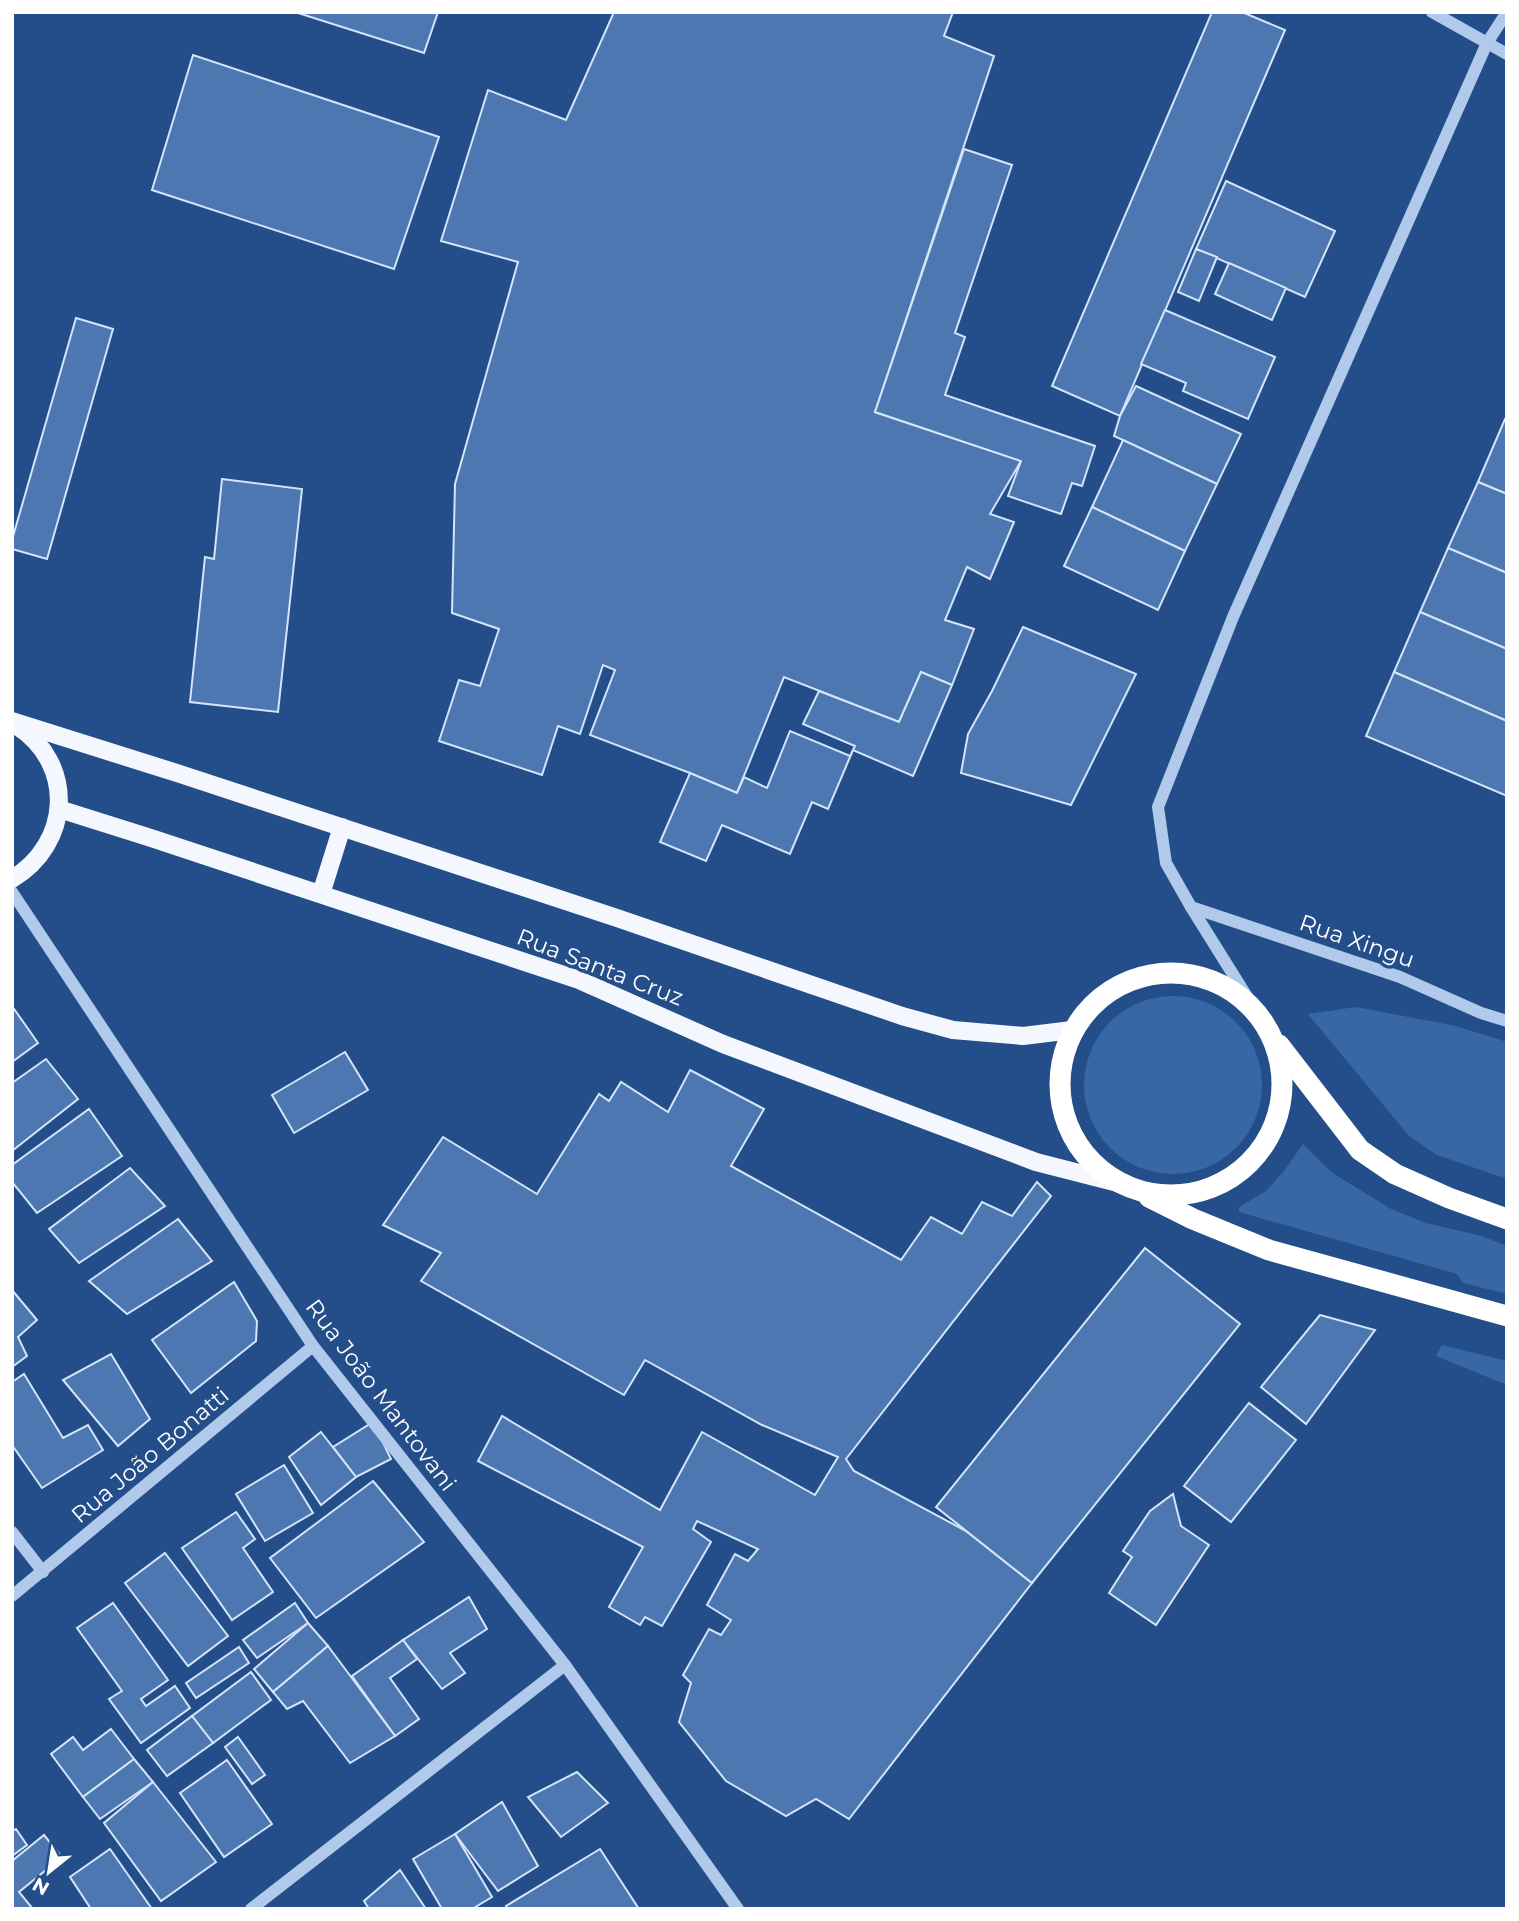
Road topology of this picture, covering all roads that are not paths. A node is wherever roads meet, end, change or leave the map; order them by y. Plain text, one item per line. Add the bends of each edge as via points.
1 (1432, 12) edge
2 (1507, 12) edge
3 (1487, 43) junction
4 (1507, 54) edge
5 (12, 722) edge
6 (59, 809) junction
7 (342, 827) junction
8 (12, 879) edge
9 (12, 892) edge
10 (321, 894) junction
11 (1191, 907) junction
12 (1254, 1008) junction
13 (1507, 1021) edge
14 (1072, 1030) junction
15 (1273, 1038) junction
16 (1118, 1183) junction
17 (1507, 1219) edge
18 (1507, 1316) edge
19 (313, 1346) junction
20 (12, 1532) edge
21 (43, 1572) junction
22 (12, 1596) edge
23 (565, 1665) junction
24 (251, 1909) edge
25 (738, 1909) edge

1 - 3 street
2 - 3 street
3 - 4 street
3 - 11 street via 1233,617 1158,807 1166,863
5 - 6 main road via 47,756 57,781
5 - 7 main road, Rua Santa Cruz
6 - 8 main road via 43,853
6 - 10 main road, Rua Santa Cruz
7 - 10 main road
7 - 14 main road, Rua Santa Cruz via 902,1016 953,1030 1023,1036
9 - 19 street, Rua João Mantovani
10 - 16 main road, Rua Santa Cruz via 579,980 723,1044 1036,1162
11 - 12 street
11 - 13 street, Rua Xingu via 1400,977
12 - 14 highway via 1226,986 1192,974 1157,972 1123,982 1093,1002
12 - 15 highway
14 - 16 highway via 1060,1063 1060,1099 1070,1132 1090,1161
15 - 16 highway via 1282,1069 1283,1099 1275,1128 1260,1153 1238,1174 1212,1188 1183,1195 1153,1194
15 - 17 highway via 1360,1150 1395,1174
16 - 18 highway via 1269,1250
19 - 21 street, Rua João Bonatti
19 - 23 street, Rua João Mantovani
20 - 21 street
21 - 22 street, Rua João Bonatti
23 - 24 street
23 - 25 street, Rua João Mantovani

